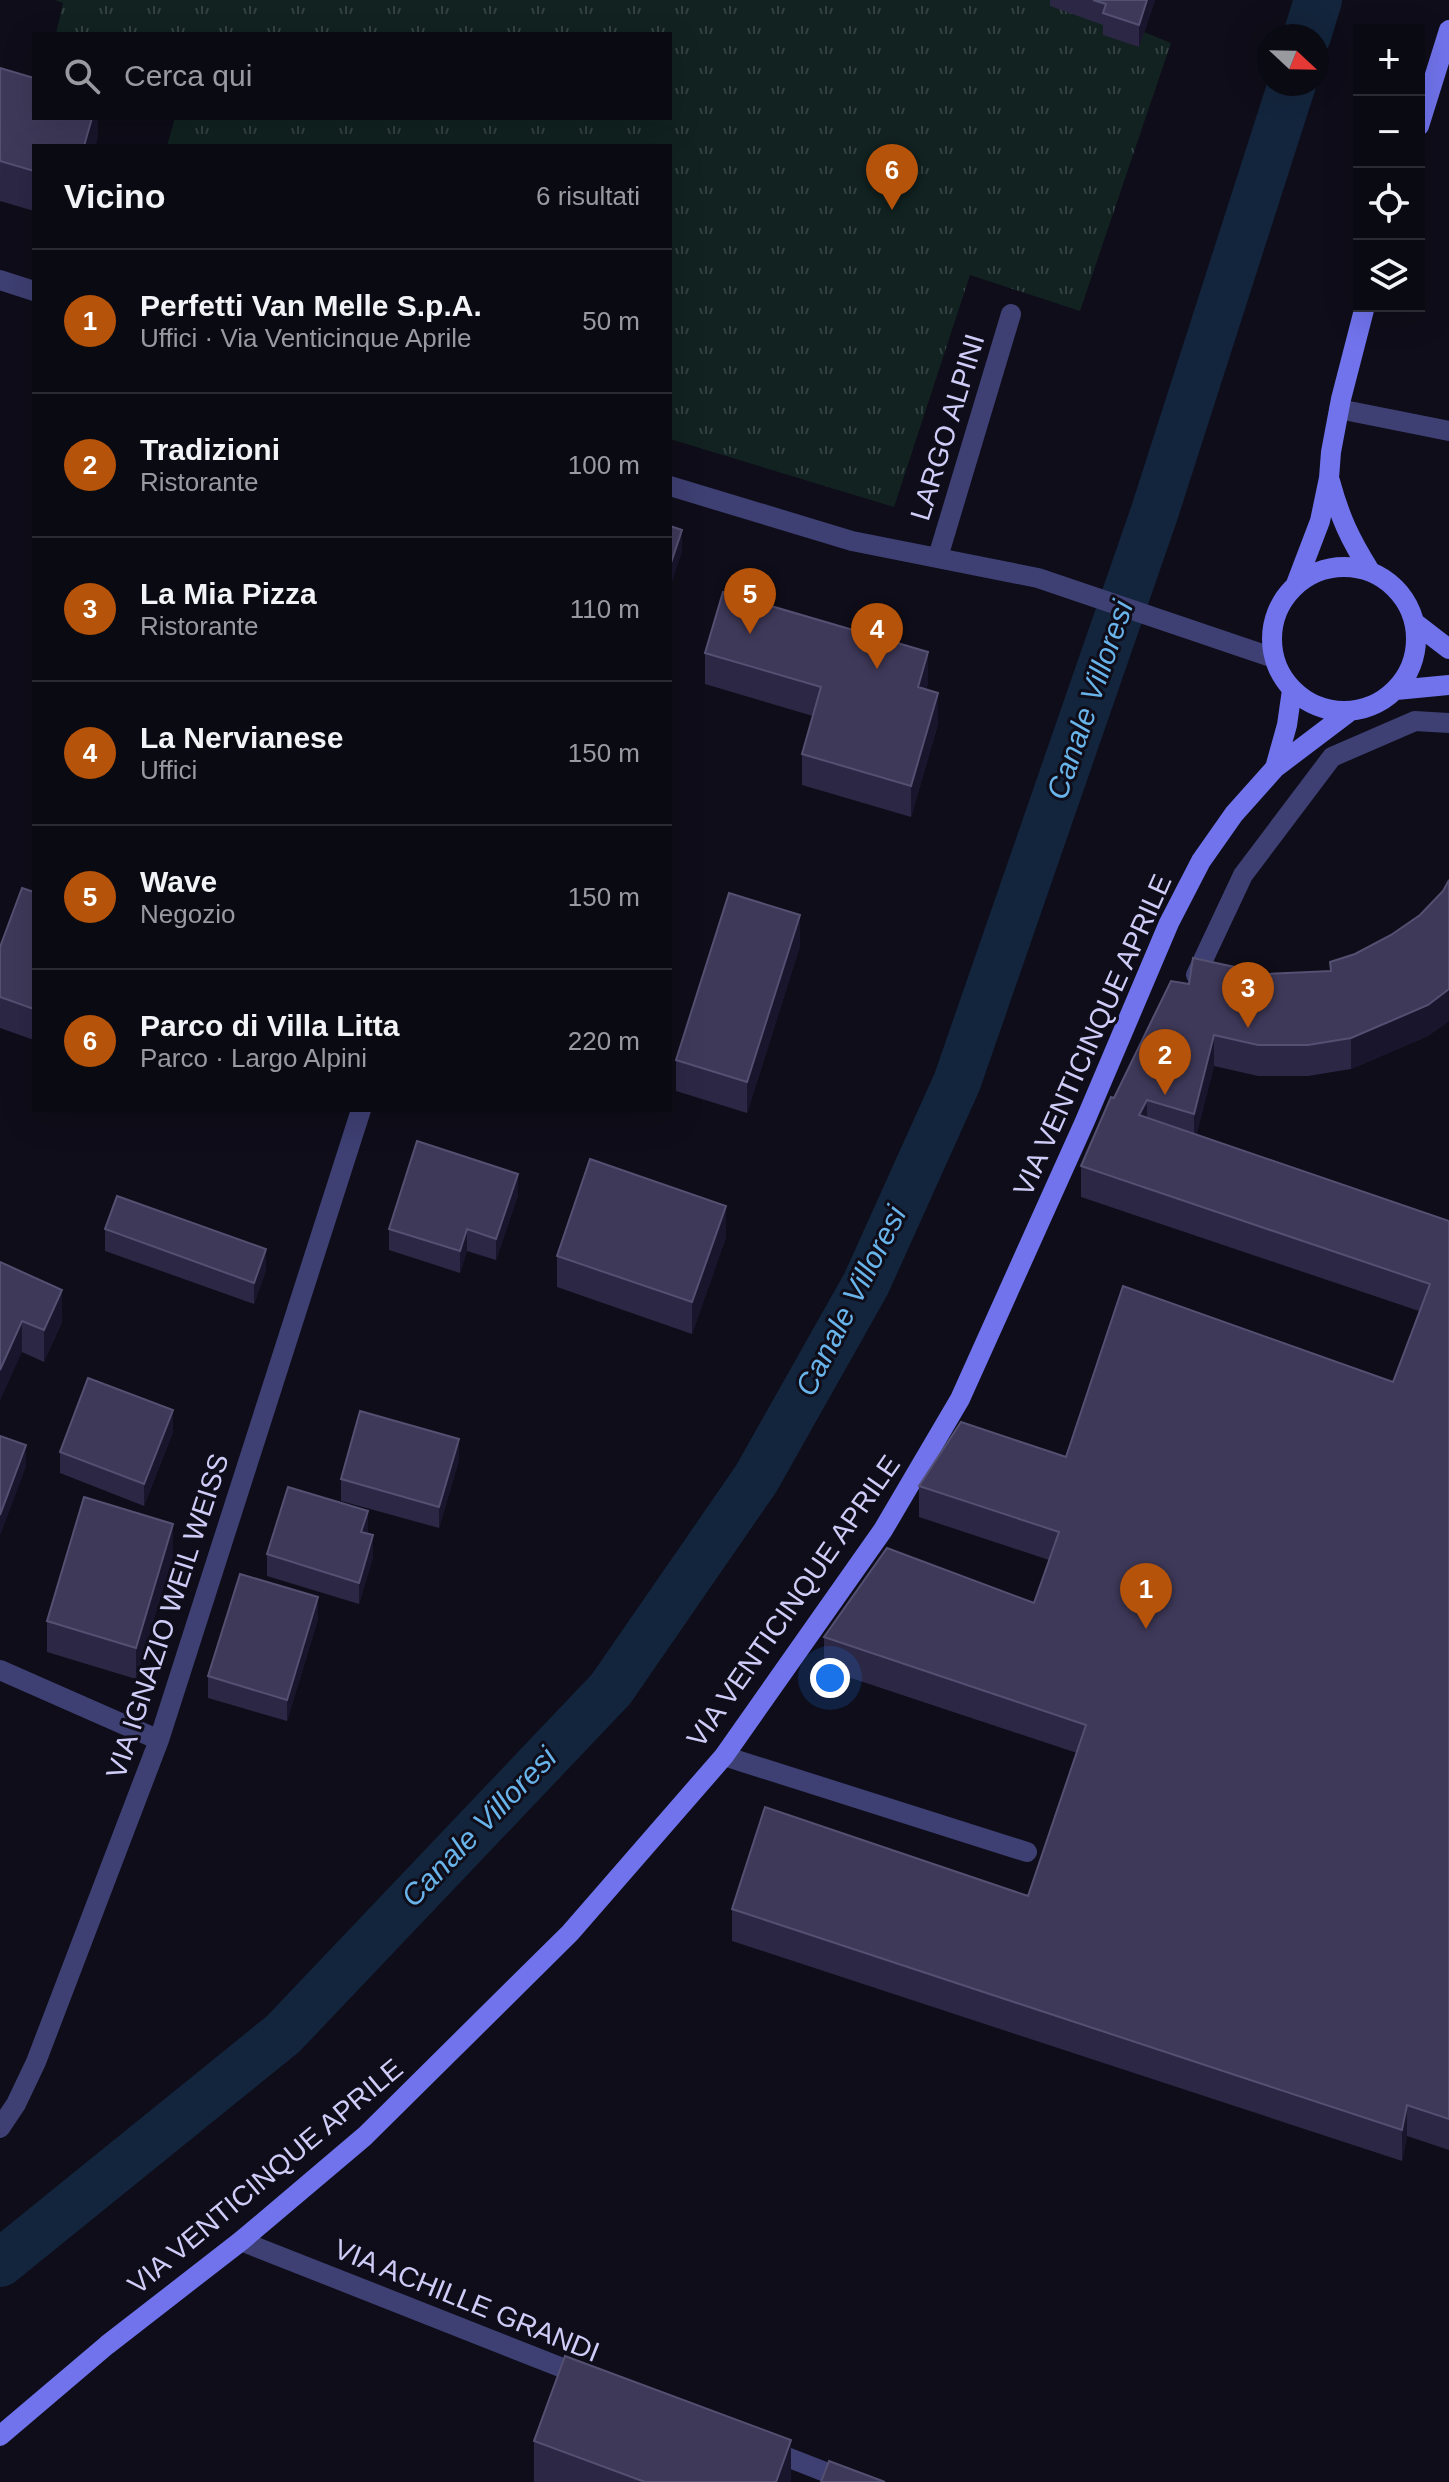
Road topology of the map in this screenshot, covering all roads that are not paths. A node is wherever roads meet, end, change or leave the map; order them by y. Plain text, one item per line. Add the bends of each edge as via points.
1 (1449, 30) edge
2 (1445, 58) edge
3 (1425, 110) edge
4 (0, 280) edge
5 (32, 290) edge
6 (1363, 312) edge
7 (1011, 314) dead end
8 (1339, 409) junction
9 (1449, 431) edge
10 (1329, 478) junction
11 (672, 487) edge
12 (938, 557) junction
13 (1370, 571) junction
14 (1296, 585) junction
15 (1415, 623) junction
16 (1449, 649) edge
17 (1274, 658) junction
18 (1449, 685) edge
19 (1292, 690) junction
20 (1396, 690) junction
21 (1349, 712) junction
22 (1449, 723) edge
23 (1275, 768) junction
24 (1225, 979) edge
25 (360, 1112) edge
26 (0, 1670) edge
27 (159, 1740) junction
28 (724, 1756) junction
29 (1027, 1852) dead end
30 (0, 2128) edge
31 (241, 2241) junction
32 (603, 2384) edge
33 (0, 2436) edge
34 (749, 2442) edge
35 (851, 2482) edge

1 - 2 street
2 - 3 street
4 - 5 street
6 - 8 street
7 - 12 street, LARGO ALPINI
8 - 9 street
8 - 10 street
10 - 13 street via 1340,518
10 - 14 street via 1320,521
11 - 12 street via 852,541
12 - 17 street via 1038,578
13 - 14 street via 1332,568
13 - 15 street via 1400,592
14 - 17 street via 1274,618
15 - 16 street
15 - 20 street via 1410,671
17 - 19 street
18 - 20 street
19 - 21 street via 1329,711
19 - 23 street, VIA VENTICINQUE APRILE
20 - 21 street via 1382,702
21 - 23 street, VIA VENTICINQUE APRILE
22 - 24 street via 1415,721 1332,757 1243,875 1196,975
23 - 28 street, VIA VENTICINQUE APRILE via 1201,861 1169,923 960,1399 883,1530
25 - 27 street, VIA IGNAZIO WEIL WEISS
26 - 27 street
27 - 30 street, VIA IGNAZIO WEIL WEISS via 36,2062
28 - 29 street
28 - 31 street, VIA VENTICINQUE APRILE via 570,1933 486,2019 365,2136
31 - 32 street, VIA ACHILLE GRANDI
31 - 33 street, VIA VENTICINQUE APRILE
34 - 35 street

